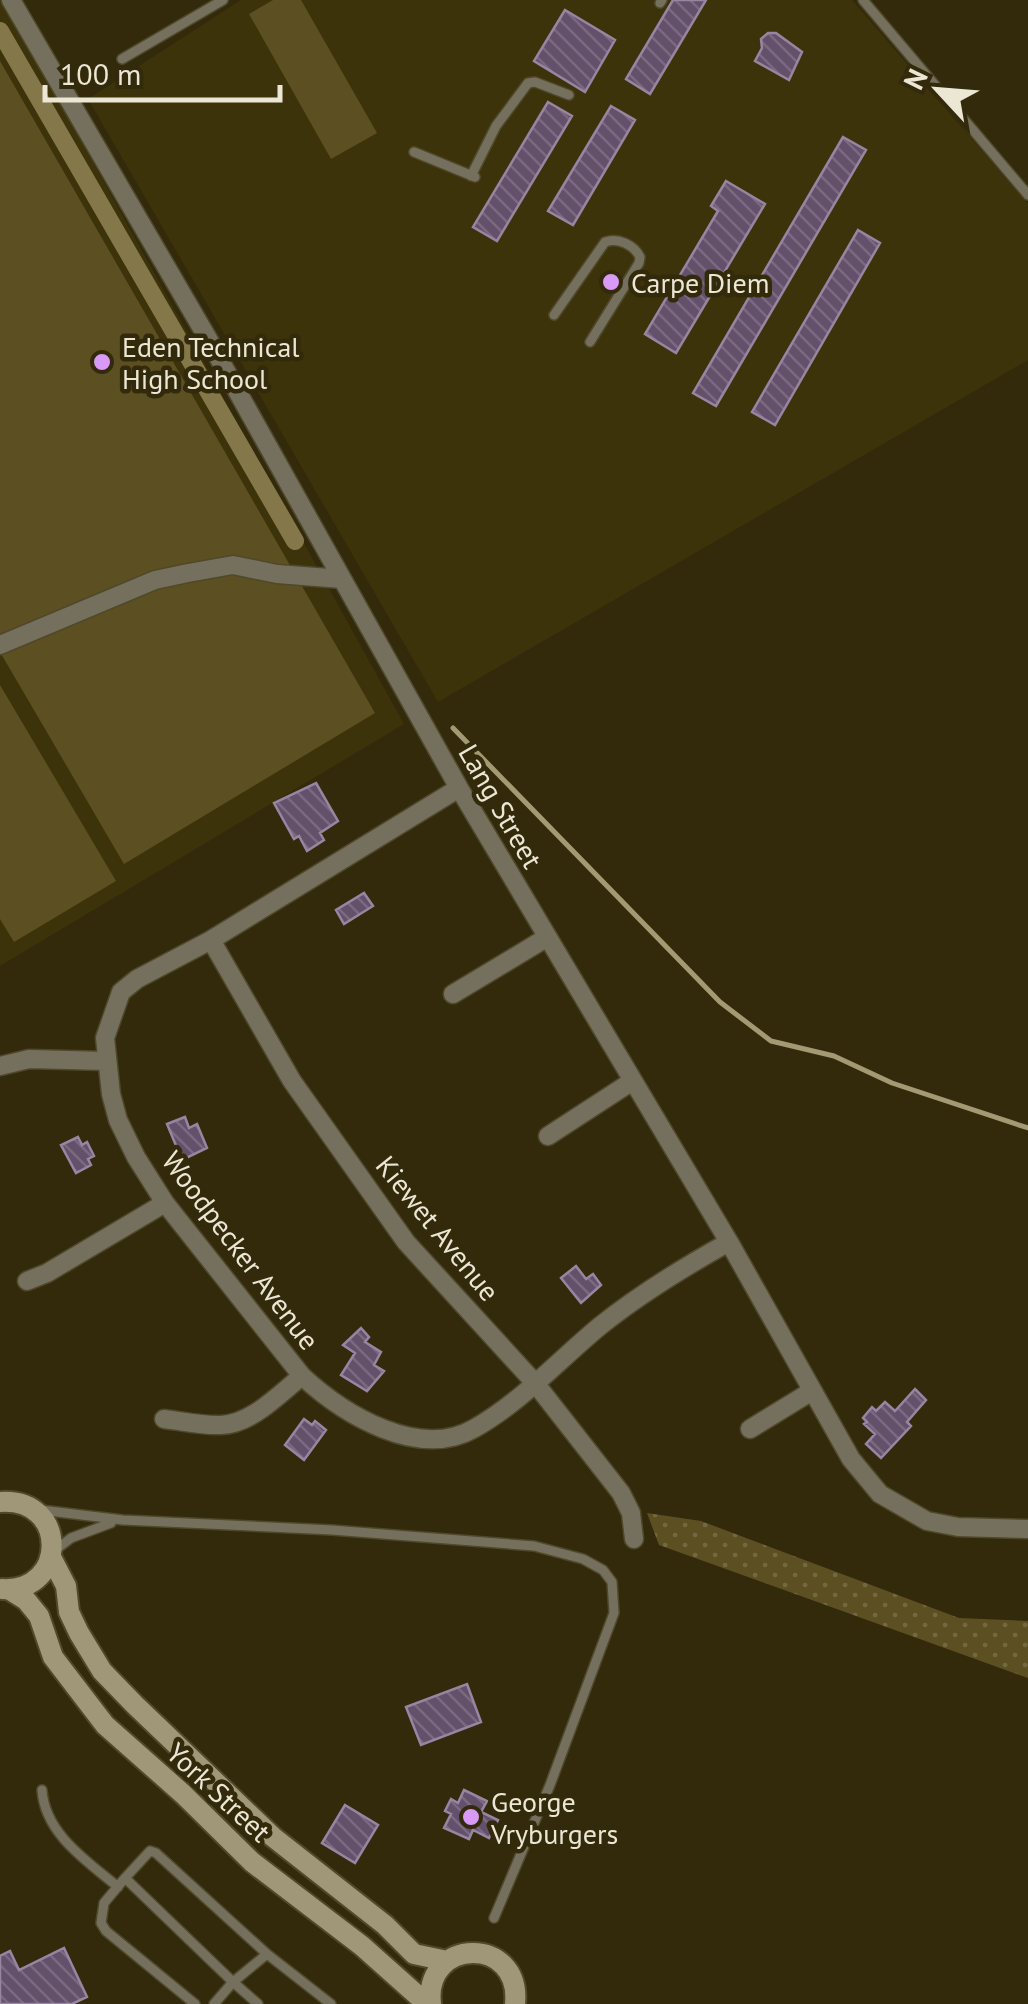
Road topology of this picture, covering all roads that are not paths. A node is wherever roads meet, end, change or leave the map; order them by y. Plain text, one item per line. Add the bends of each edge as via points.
1 (12, 0) edge
2 (223, 0) edge
3 (863, 0) edge
4 (122, 58) dead end
5 (569, 95) dead end
6 (414, 152) dead end
7 (1028, 195) edge
8 (554, 315) dead end
9 (590, 342) dead end
10 (342, 580) junction
11 (0, 646) edge
12 (459, 788) junction
13 (546, 938) junction
14 (211, 940) junction
15 (453, 994) dead end
16 (106, 1061) junction
17 (0, 1066) edge
18 (631, 1082) junction
19 (548, 1136) dead end
20 (164, 1203) junction
21 (729, 1242) junction
22 (28, 1280) dead end
23 (302, 1376) junction
24 (534, 1382) junction
25 (812, 1391) junction
26 (164, 1419) dead end
27 (750, 1429) dead end
28 (0, 1501) edge
29 (33, 1508) junction
30 (124, 1520) junction
31 (1028, 1528) edge
32 (634, 1538) dead end
33 (51, 1555) junction
34 (5, 1590) edge
35 (42, 1790) dead end
36 (122, 1882) junction
37 (494, 1918) dead end
38 (267, 1954) junction
39 (447, 1961) junction
40 (233, 1982) junction
41 (518, 2001) edge
42 (195, 2004) edge
43 (214, 2004) edge
44 (258, 2004) edge
45 (331, 2004) edge
46 (429, 2004) edge

1 - 10 street, Lang Street
2 - 4 lane
3 - 7 lane
5 - 6 lane via 528,84 496,126 473,176
8 - 9 lane via 604,242 633,248 639,263
10 - 11 street via 233,565 188,573 155,580
10 - 12 street, Lang Street
12 - 13 street, Lang Street
12 - 14 street, Woodpecker Avenue
13 - 15 street
13 - 18 street, Lang Street
14 - 16 street, Woodpecker Avenue via 121,992 105,1038
14 - 24 street, Kiewet Avenue via 292,1081 406,1242
16 - 17 street via 29,1059
16 - 20 street, Woodpecker Avenue via 118,1120
18 - 19 street
18 - 21 street, Lang Street
20 - 22 street
20 - 23 street, Woodpecker Avenue
21 - 24 street, Woodpecker Avenue via 632,1303
21 - 25 street, Lang Street
23 - 24 street, Woodpecker Avenue via 344,1409 420,1439 473,1430
23 - 26 street via 236,1422
24 - 32 street, Kiewet Avenue via 621,1494
25 - 27 street
25 - 31 street, Lang Street via 852,1459 905,1512 958,1527
28 - 29 main road
29 - 30 lane
29 - 33 main road, York Street via 47,1523
30 - 33 lane via 71,1538
30 - 37 lane via 534,1546 603,1570 612,1582 614,1612
33 - 34 main road, York Street via 36,1580
33 - 39 main road, York Street via 79,1633 135,1706 273,1837 414,1954
34 - 46 main road, York Street via 40,1616 54,1657 105,1725 252,1862
35 - 36 lane via 43,1808 72,1848
36 - 38 lane via 144,1855 156,1853
36 - 40 lane
36 - 42 lane via 100,1916 106,1931
38 - 40 lane
38 - 45 lane
39 - 41 main road, York Street via 466,1952 496,1959 511,1974
39 - 46 main road, York Street via 434,1977
40 - 43 lane
40 - 44 lane

